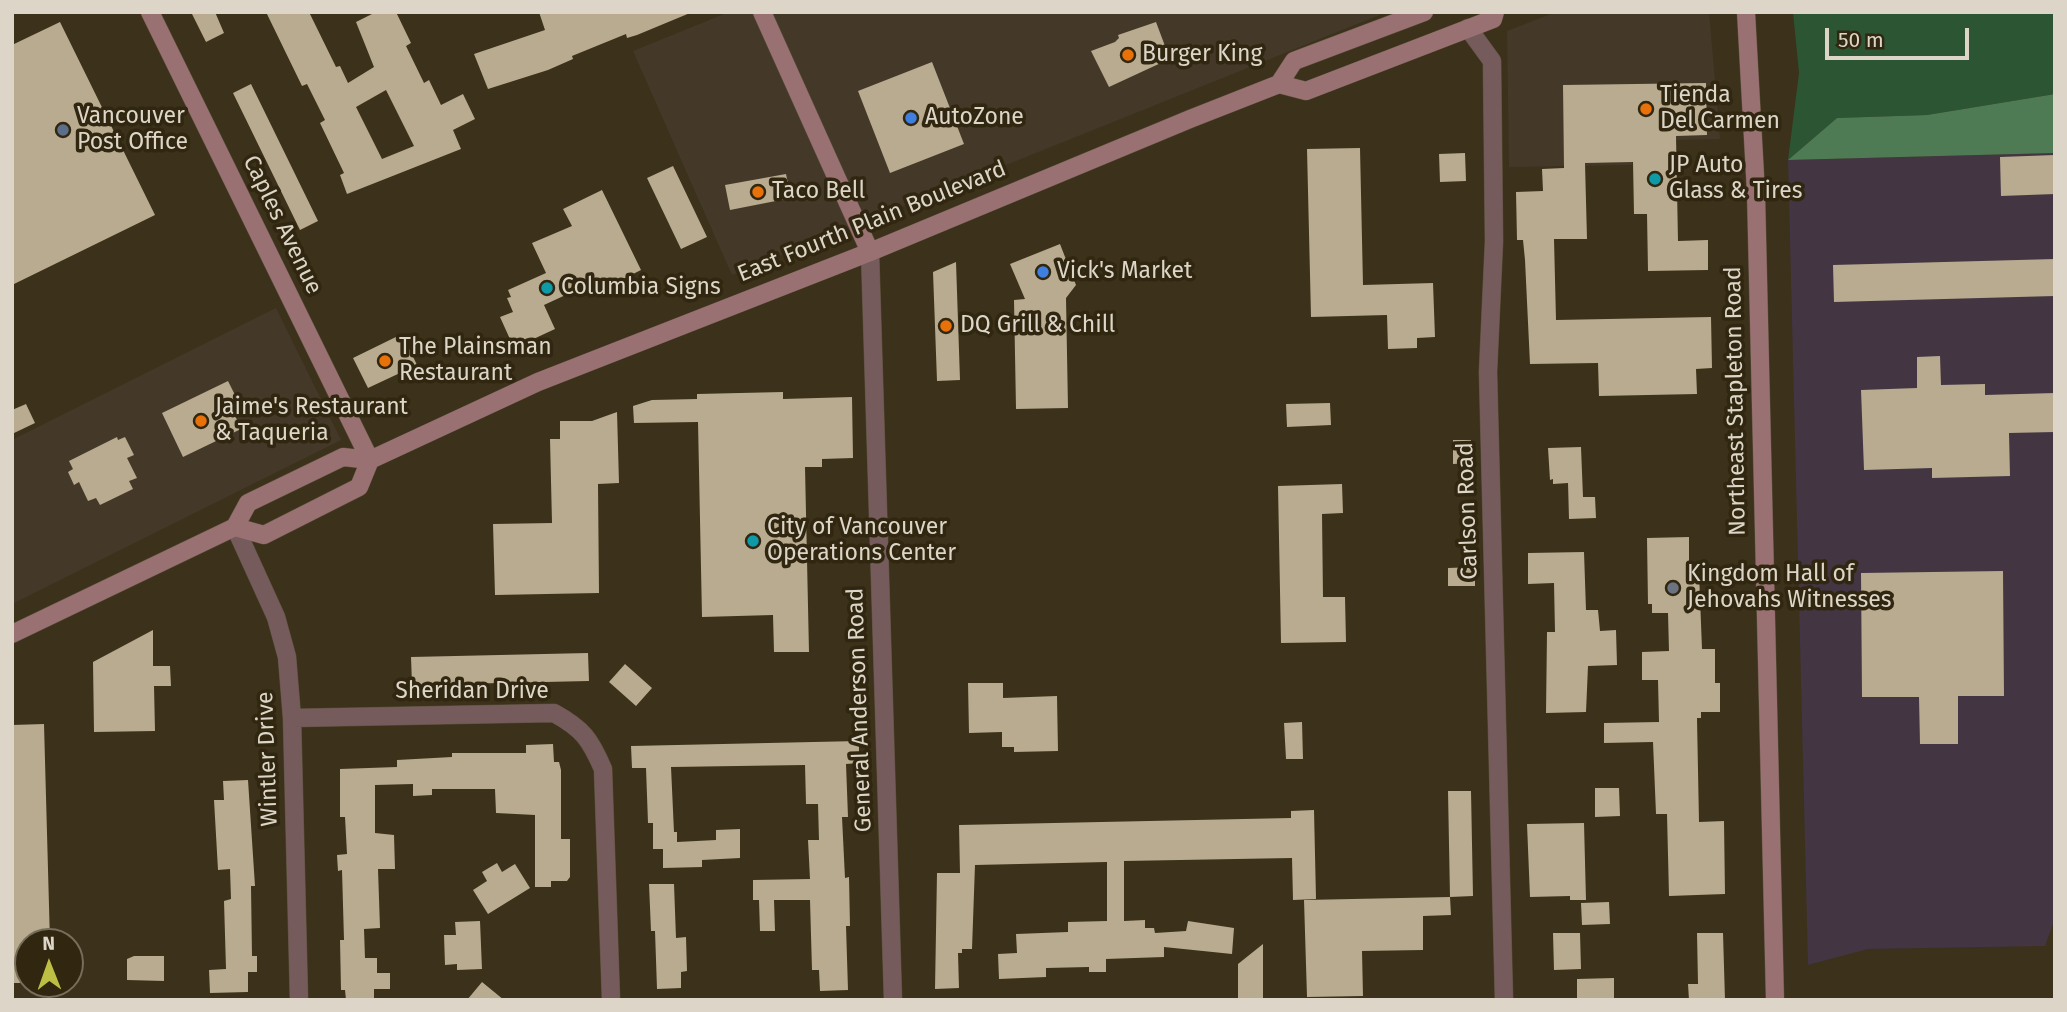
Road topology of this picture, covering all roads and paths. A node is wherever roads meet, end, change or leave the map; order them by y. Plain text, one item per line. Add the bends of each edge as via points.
1 (150, 12) edge
2 (762, 12) edge
3 (1424, 12) edge
4 (1495, 12) edge
5 (1746, 12) edge
6 (1468, 28) junction
7 (1279, 85) junction
8 (870, 252) junction
9 (370, 460) junction
10 (235, 527) junction
11 (12, 634) edge
12 (292, 718) junction
13 (299, 1000) edge
14 (611, 1000) edge
15 (893, 1000) edge
16 (1504, 1000) edge
17 (1775, 1000) edge

1 - 9 main road, Caples Avenue
2 - 8 main road
3 - 7 main road, East Fourth Plain Boulevard via 1294,61
4 - 6 main road, East Fourth Plain Boulevard via 1493,19
5 - 17 main road, Northeast Stapleton Road via 1756,193
6 - 7 main road, East Fourth Plain Boulevard via 1306,91
6 - 16 street, Carlson Road via 1492,61 1494,242 1488,372
7 - 8 main road, East Fourth Plain Boulevard
8 - 9 main road, East Fourth Plain Boulevard via 538,382
8 - 15 street, General Anderson Road
9 - 10 main road, East Fourth Plain Boulevard via 343,457 248,503
9 - 10 main road via 359,487 264,535
10 - 11 main road, East Fourth Plain Boulevard
10 - 12 street, Wintler Drive via 276,617 287,657
12 - 13 street, Wintler Drive
12 - 14 street, Sheridan Drive via 554,713 579,727 603,769

